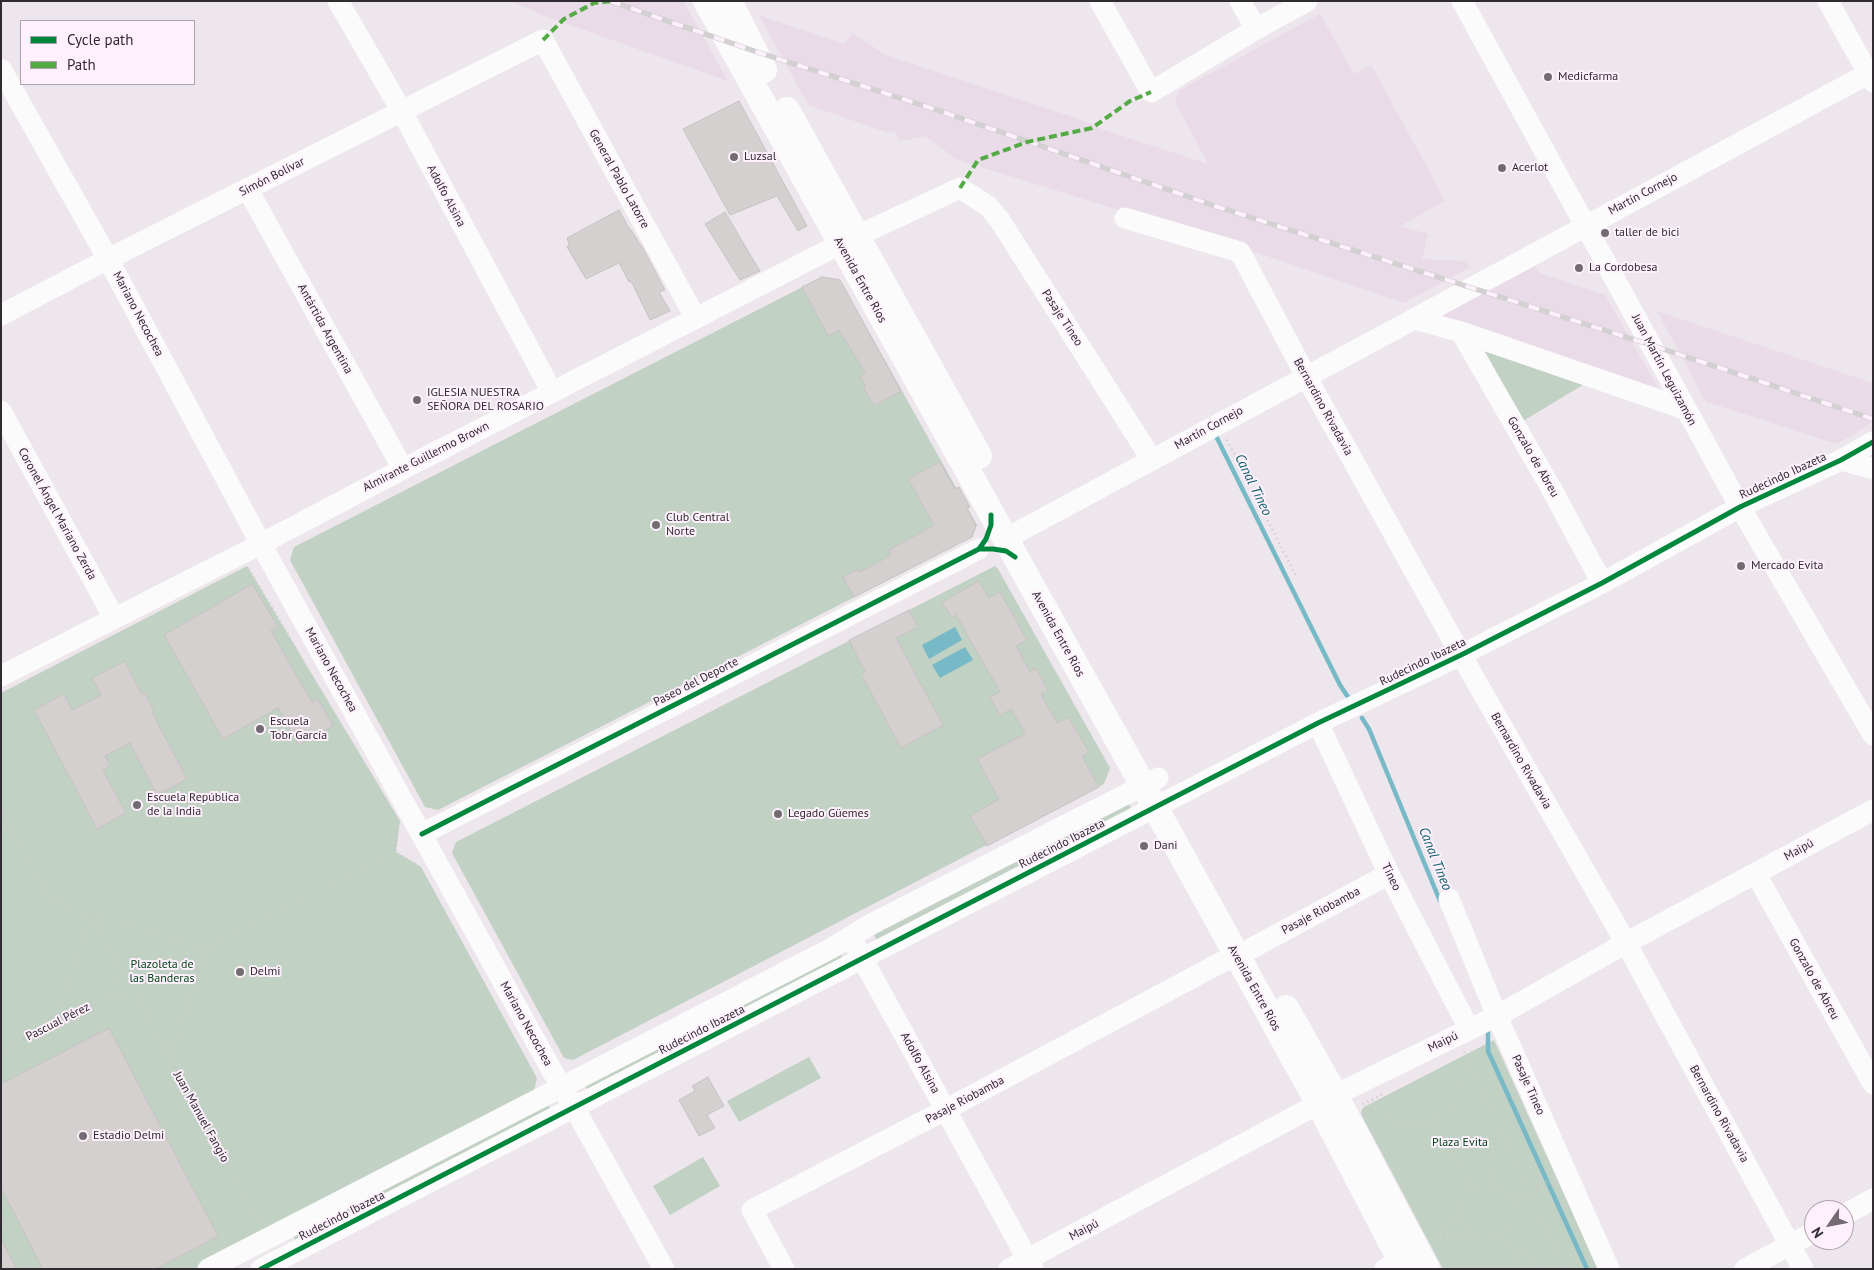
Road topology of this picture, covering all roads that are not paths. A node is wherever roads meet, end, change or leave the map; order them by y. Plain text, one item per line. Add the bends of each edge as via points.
1 (338, 1) edge
2 (706, 1) edge
3 (729, 1) edge
4 (1100, 1) edge
5 (1240, 1) edge
6 (1306, 1) edge
7 (1462, 1) edge
8 (1828, 1) edge
9 (1256, 29) junction
10 (543, 40) joint
11 (1, 68) edge
12 (757, 75) junction
13 (1871, 76) edge
14 (401, 110) junction
15 (960, 188) joint
16 (248, 190) junction
17 (1124, 218) dead end
18 (1586, 225) junction
19 (848, 239) junction
20 (108, 259) junction
21 (1, 315) edge
22 (695, 318) junction
23 (1414, 319) junction
24 (1461, 332) junction
25 (1306, 376) junction
26 (552, 392) junction
27 (1685, 409) junction
28 (1, 411) edge
29 (1873, 442) edge
30 (1152, 460) junction
31 (1841, 460) junction
32 (403, 468) junction
33 (1873, 469) edge
34 (1740, 507) junction
35 (991, 516) junction
36 (1013, 542) junction
37 (261, 544) junction
38 (979, 549) junction
39 (1602, 583) junction
40 (114, 618) junction
41 (1461, 655) junction
42 (1, 676) edge
43 (1318, 723) junction
44 (1873, 735) edge
45 (1156, 793) junction
46 (1873, 810) edge
47 (422, 834) junction
48 (1389, 874) junction
49 (1756, 874) junction
50 (1449, 899) dead end
51 (850, 936) junction
52 (1626, 943) junction
53 (1244, 952) junction
54 (862, 958) junction
55 (1497, 1016) junction
56 (1470, 1039) junction
57 (1873, 1084) edge
58 (561, 1086) junction
59 (1327, 1100) junction
60 (574, 1107) junction
61 (945, 1110) junction
62 (1873, 1199) edge
63 (1854, 1209) edge
64 (265, 1230) junction
65 (1804, 1238) edge
66 (1791, 1245) junction
67 (285, 1263) edge
68 (1023, 1266) edge
69 (1396, 1266) edge
70 (208, 1269) edge
71 (262, 1269) edge
72 (664, 1269) edge
73 (784, 1269) edge
74 (1427, 1269) edge
75 (1609, 1269) edge
76 (1745, 1269) edge
77 (1803, 1269) edge

1 - 14 street, Adolfo Alsina
2 - 12 main road, Avenida Entre Ríos
3 - 12 main road, Avenida Entre Ríos
4 - 9 street via 1151,92
5 - 9 street
6 - 9 street
7 - 18 street, Juan Martín Leguizamón
8 - 13 street
10 - 14 street, Simón Bolívar
10 - 22 street, General Pablo Latorre
11 - 20 street, Mariano Necochea
12 - 19 main road, Avenida Entre Ríos
13 - 18 street, Martín Cornejo
14 - 16 street, Simón Bolívar
14 - 26 street, Adolfo Alsina
15 - 19 street, Almirante Guillermo Brown
15 - 30 street, Pasaje Tineo via 988,206 999,219
16 - 20 street, Simón Bolívar
16 - 32 street, Antártida Argentina
17 - 25 street, Bernardino Rivadavia via 1240,252
18 - 23 street, Martín Cornejo
18 - 27 street, Juan Martín Leguizamón
19 - 22 street, Almirante Guillermo Brown
19 - 35 main road, Avenida Entre Ríos
19 - 36 main road, Avenida Entre Ríos
20 - 21 street, Simón Bolívar
20 - 37 street, Mariano Necochea
22 - 26 street, Almirante Guillermo Brown
23 - 24 street
23 - 25 street, Martín Cornejo
24 - 27 street
24 - 39 street, Gonzalo de Abreu
25 - 30 street, Martín Cornejo
25 - 41 street, Bernardino Rivadavia
26 - 32 street, Almirante Guillermo Brown
27 - 34 street, Juan Martín Leguizamón
28 - 40 street, Coronel Ángel Mariano Zerda
29 - 31 street, Rudecindo Ibazeta
30 - 36 street, Martín Cornejo
31 - 33 street
31 - 34 street, Rudecindo Ibazeta
32 - 37 street, Almirante Guillermo Brown
34 - 39 street, Rudecindo Ibazeta
34 - 44 street, Juan Martín Leguizamón
35 - 36 main road, Avenida Entre Ríos
35 - 38 street via 992,525
36 - 38 street via 1006,552
36 - 45 main road, Avenida Entre Ríos
37 - 40 street, Almirante Guillermo Brown
37 - 47 street, Mariano Necochea
38 - 47 street, Paseo del Deporte
39 - 41 street, Rudecindo Ibazeta
40 - 42 street, Almirante Guillermo Brown
41 - 43 street, Rudecindo Ibazeta
41 - 52 street, Bernardino Rivadavia
43 - 45 street, Rudecindo Ibazeta
43 - 48 street, Tineo
45 - 51 street, Rudecindo Ibazeta
45 - 53 main road, Avenida Entre Ríos
45 - 54 street, Rudecindo Ibazeta
46 - 49 street, Maipú
47 - 58 street, Mariano Necochea
48 - 53 street, Pasaje Riobamba
48 - 56 street, Tineo
49 - 52 street, Maipú
49 - 57 street, Gonzalo de Abreu
50 - 55 street, Pasaje Tineo
51 - 54 street, Adolfo Alsina
51 - 58 street, Rudecindo Ibazeta
52 - 55 street, Maipú
52 - 66 street, Bernardino Rivadavia
53 - 59 main road, Avenida Entre Ríos
53 - 61 street, Pasaje Riobamba
54 - 60 street, Rudecindo Ibazeta
54 - 61 street, Adolfo Alsina
55 - 56 street, Maipú
55 - 75 street, Pasaje Tineo
56 - 59 street, Maipú
58 - 60 street, Mariano Necochea
58 - 64 street, Rudecindo Ibazeta
59 - 68 street, Maipú
59 - 69 main road, Avenida Entre Ríos
59 - 74 main road, Avenida Entre Ríos
60 - 67 street, Rudecindo Ibazeta
60 - 72 street, Mariano Necochea
61 - 68 street, Adolfo Alsina
61 - 73 street, Pasaje Riobamba via 752,1210
62 - 63 street
64 - 67 street
64 - 70 street, Rudecindo Ibazeta
65 - 66 street
66 - 76 street
66 - 77 street, Bernardino Rivadavia
67 - 71 street, Rudecindo Ibazeta

